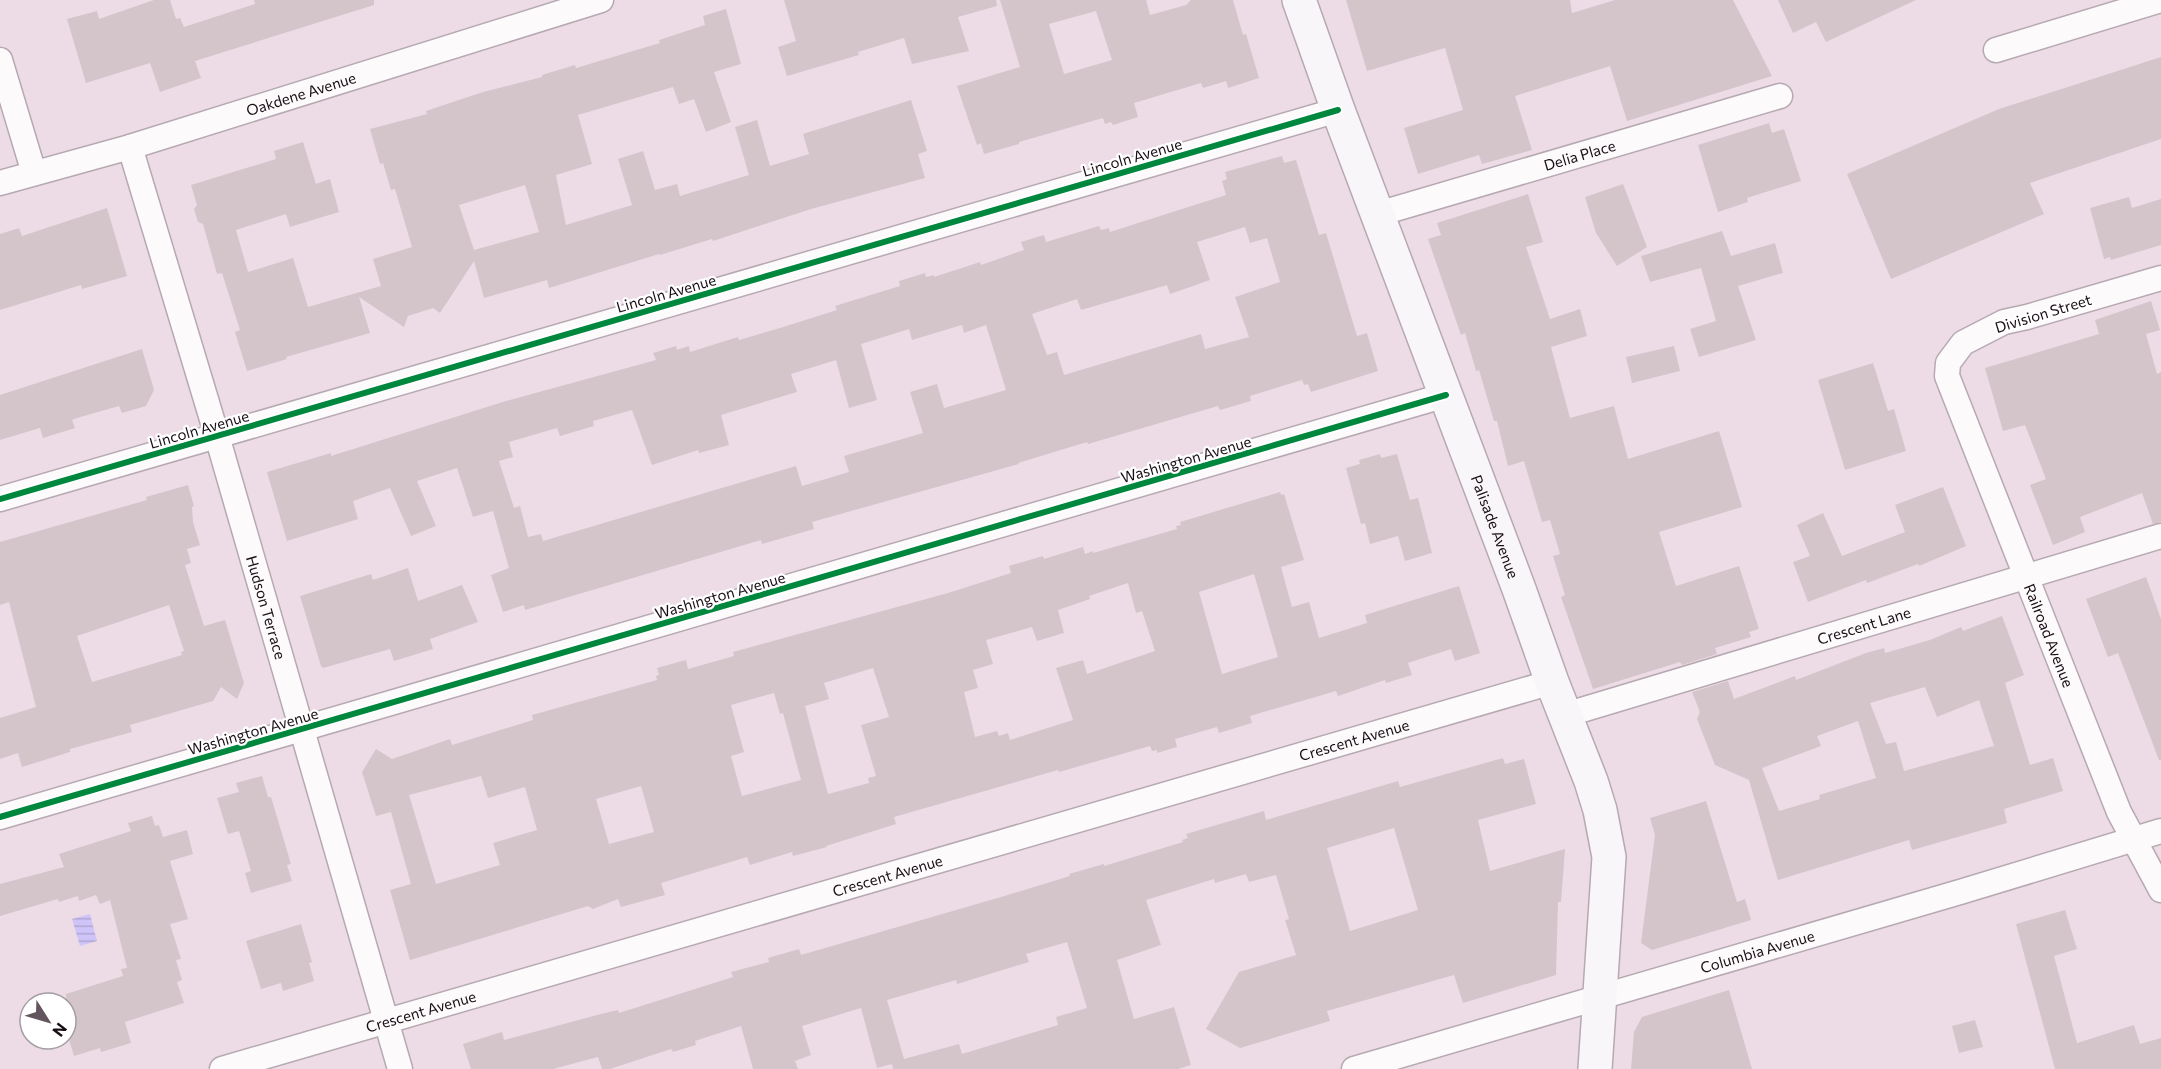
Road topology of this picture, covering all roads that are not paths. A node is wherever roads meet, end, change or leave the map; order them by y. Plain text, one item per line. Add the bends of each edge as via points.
1 (601, 0) edge
2 (1299, 0) edge
3 (2161, 0) edge
4 (1996, 50) dead end
5 (0, 60) edge
6 (1780, 96) dead end
7 (1338, 110) junction
8 (130, 147) junction
9 (34, 173) junction
10 (0, 183) edge
11 (1378, 214) junction
12 (2161, 278) edge
13 (1947, 376) joint
14 (1446, 395) junction
15 (217, 436) junction
16 (0, 499) edge
17 (2161, 536) edge
18 (2027, 575) junction
19 (1552, 682) junction
20 (1565, 715) junction
21 (302, 730) junction
22 (0, 818) edge
23 (2161, 831) edge
24 (2134, 839) junction
25 (2161, 890) edge
26 (1601, 997) junction
27 (386, 1021) junction
28 (222, 1069) edge
29 (400, 1069) edge
30 (1354, 1069) edge
31 (1595, 1069) edge

1 - 8 street, Oakdene Avenue
2 - 7 main road, Palisade Avenue
3 - 4 street
5 - 9 street
6 - 11 street, Delia Place
7 - 11 main road, Palisade Avenue
7 - 15 street, Lincoln Avenue
8 - 9 street, Oakdene Avenue
8 - 15 street, Hudson Terrace
9 - 10 street, Oakdene Avenue
11 - 14 main road, Palisade Avenue
12 - 13 street, Division Street via 2004,322 1963,343 1948,363
13 - 18 street, Railroad Avenue
14 - 19 main road, Palisade Avenue
14 - 21 street, Washington Avenue
15 - 16 street, Lincoln Avenue
15 - 21 street, Hudson Terrace
17 - 18 street, Crescent Lane
18 - 20 street, Crescent Lane
18 - 24 street, Railroad Avenue via 2119,812
19 - 20 main road, Palisade Avenue
19 - 27 street, Crescent Avenue
20 - 26 main road, Palisade Avenue via 1591,781 1609,857
21 - 22 street, Washington Avenue
21 - 27 street, Hudson Terrace
23 - 24 street, Columbia Avenue
24 - 25 street, Railroad Avenue
24 - 26 street, Columbia Avenue
26 - 30 street, Columbia Avenue
26 - 31 main road, Palisade Avenue
27 - 28 street, Crescent Avenue
27 - 29 street, Hudson Terrace

